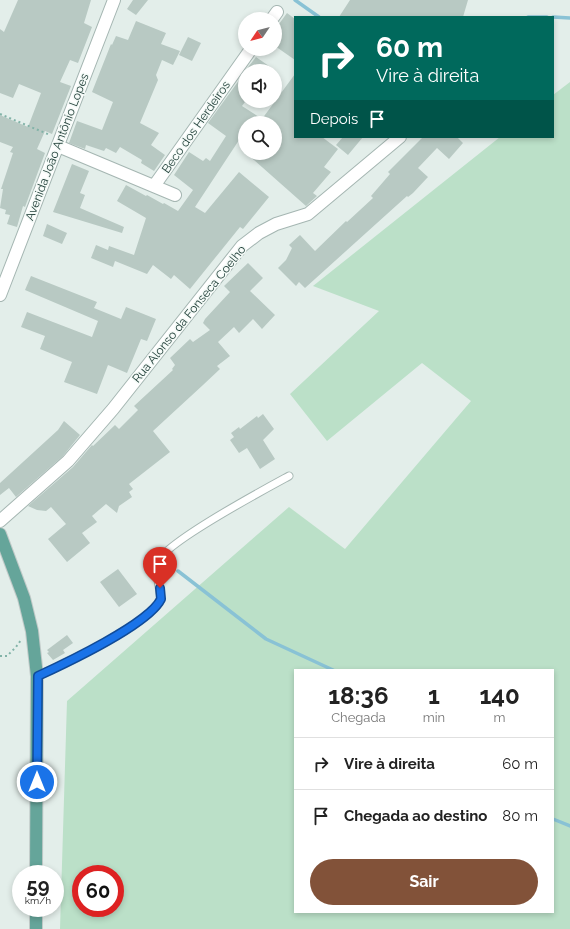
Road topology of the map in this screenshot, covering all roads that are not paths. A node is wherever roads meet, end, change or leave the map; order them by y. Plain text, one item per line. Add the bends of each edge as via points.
1 (114, 0) edge
2 (246, 56) edge
3 (399, 138) edge
4 (59, 143) junction
5 (154, 186) junction
6 (175, 195) dead end
7 (0, 295) edge
8 (288, 476) dead end
9 (0, 521) edge
10 (0, 534) edge
11 (38, 676) junction
12 (36, 865) edge
13 (36, 917) edge
14 (36, 929) edge

1 - 4 street, Avenida João Antônio Lopes
2 - 5 street, Beco dos Herdeiros
3 - 9 street, Rua Alonso da Fonseca Coelho via 308,214 276,224 242,246 68,461
4 - 5 street, Beco dos Herdeiros
4 - 7 street, Avenida João Antônio Lopes
5 - 6 street, Beco dos Herdeiros
8 - 11 lane via 215,517 165,552 158,562 161,599 152,612 85,654
10 - 11 main road via 24,598
11 - 12 main road
13 - 14 main road

